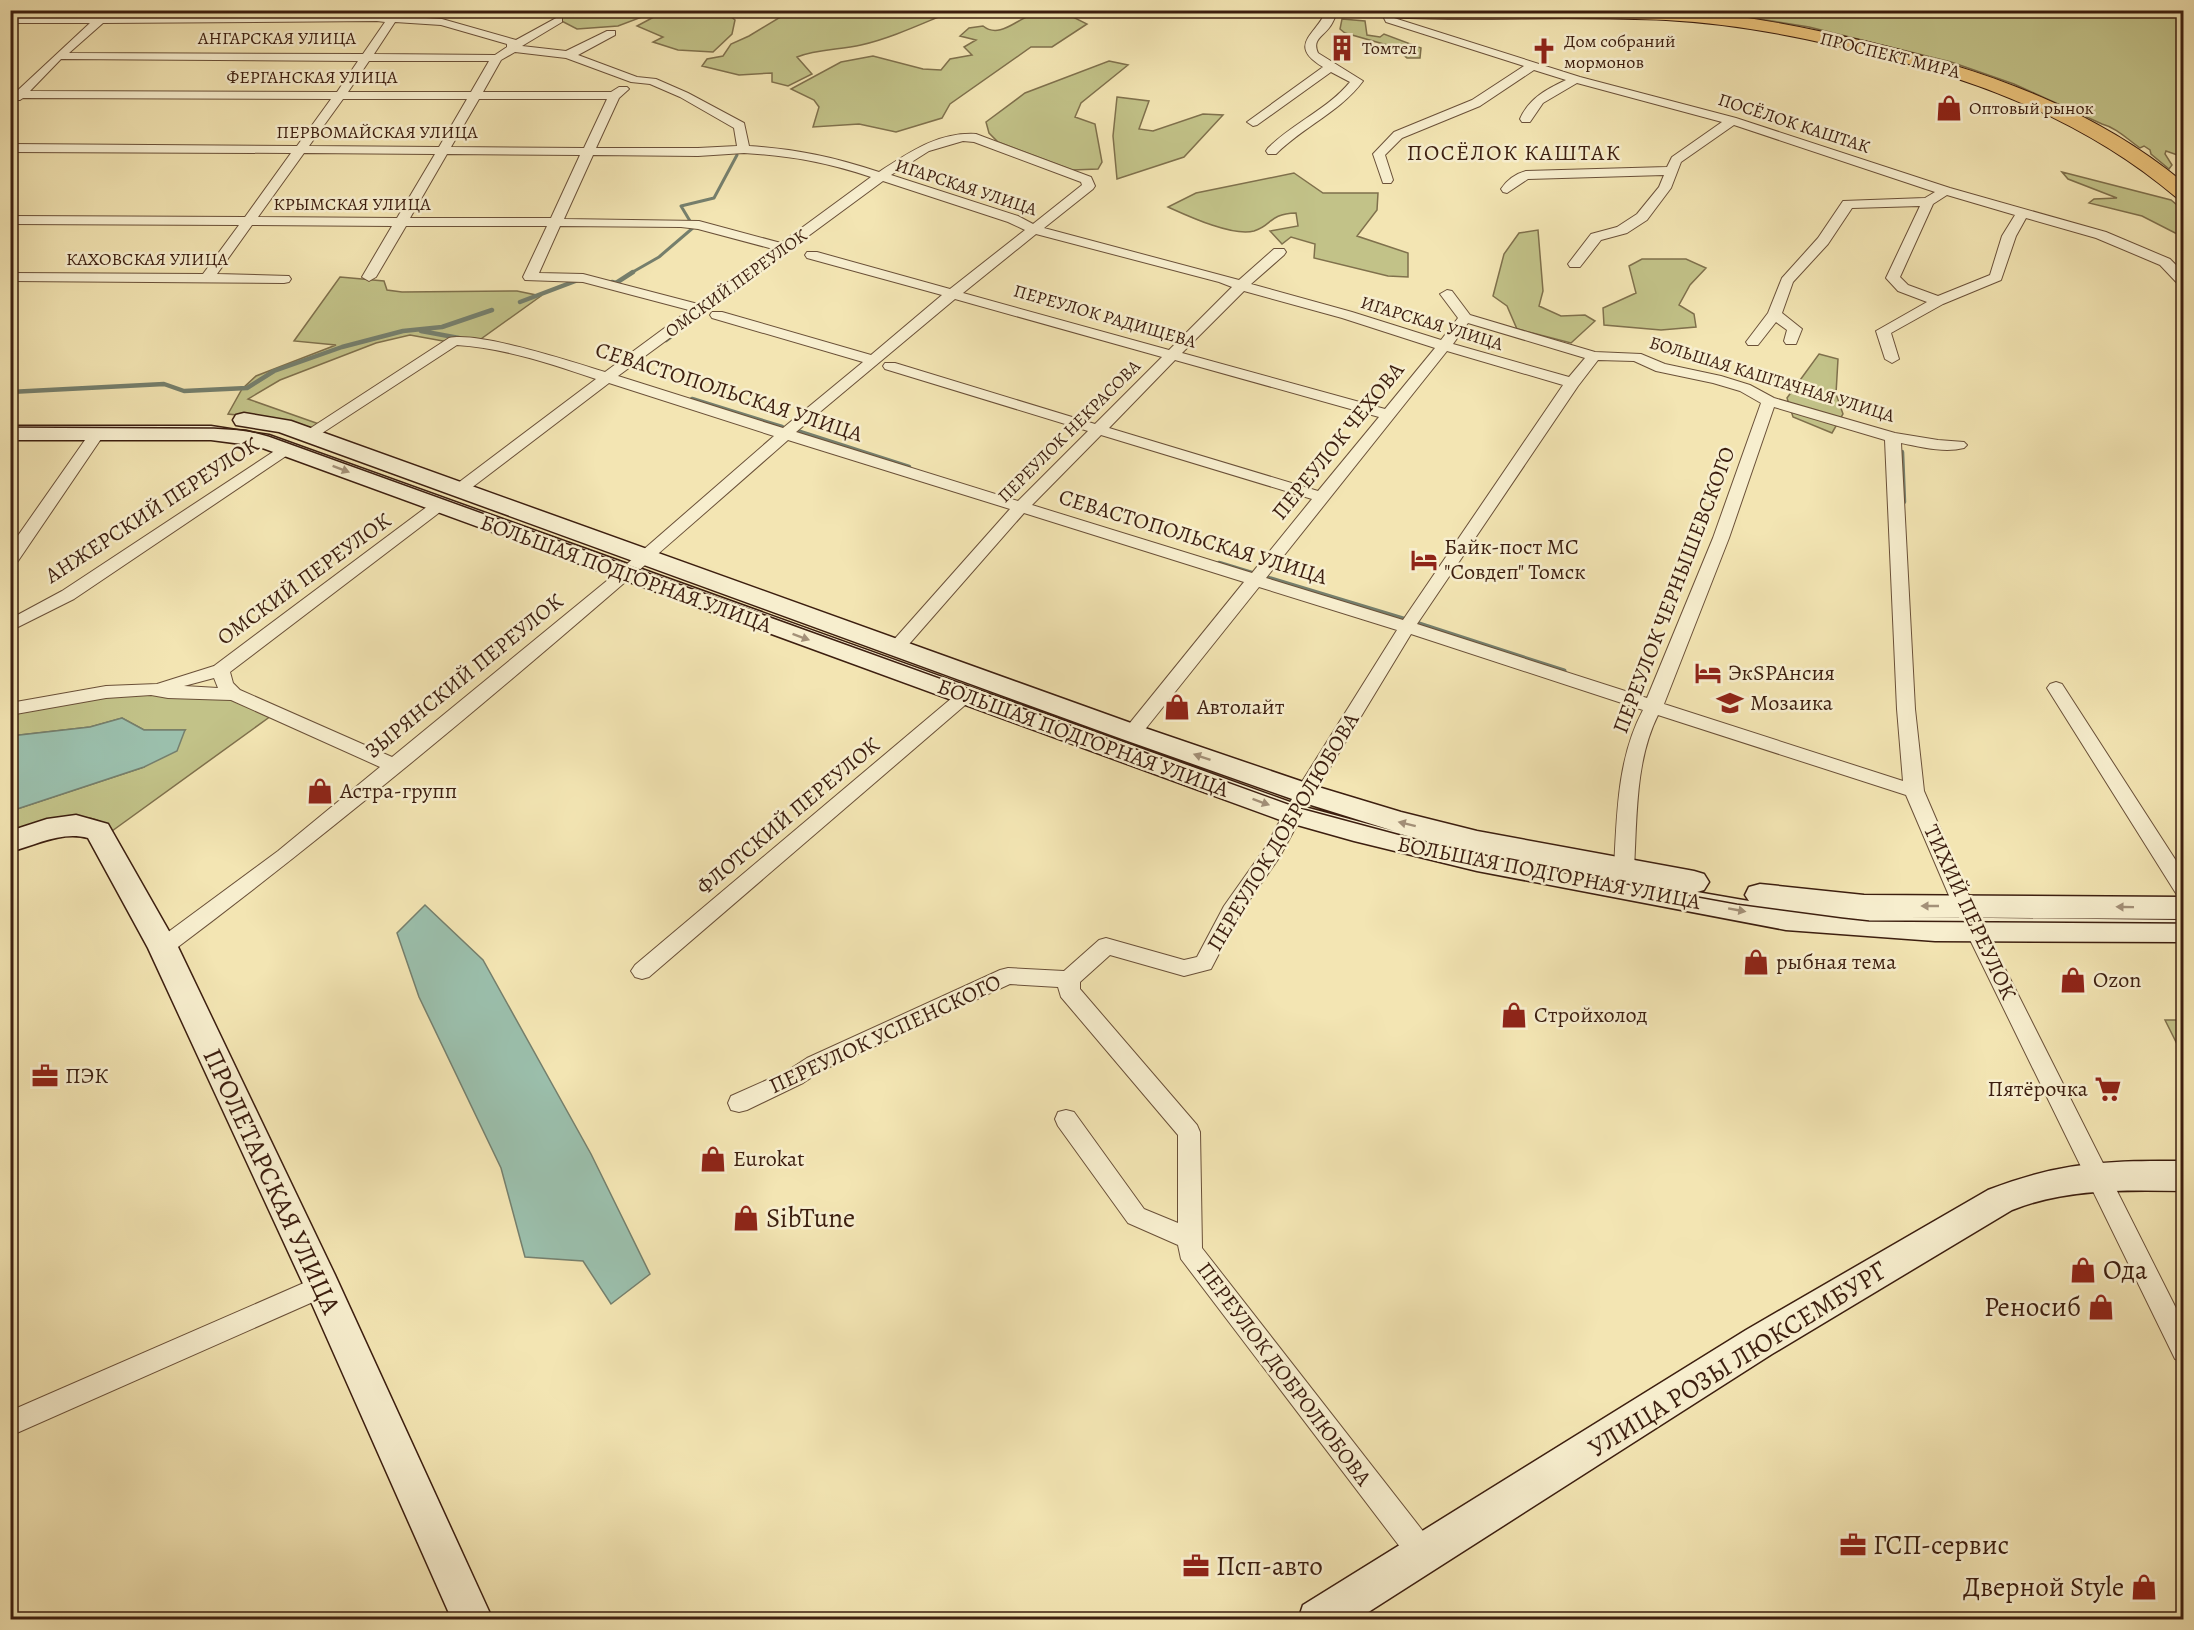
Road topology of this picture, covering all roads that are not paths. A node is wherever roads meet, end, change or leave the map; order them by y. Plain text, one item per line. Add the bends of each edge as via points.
1 (111, 10) edge
2 (1332, 10) edge
3 (1347, 11) edge
4 (1387, 14) junction
5 (383, 16) edge
6 (10, 20) edge
7 (100, 20) junction
8 (558, 20) dead end
9 (611, 33) dead end
10 (513, 48) junction
11 (568, 55) junction
12 (58, 56) junction
13 (367, 56) junction
14 (496, 58) junction
15 (1532, 66) junction
16 (1329, 68) junction
17 (1576, 79) junction
18 (635, 80) junction
19 (15, 94) edge
20 (340, 95) junction
21 (473, 96) junction
22 (614, 96) junction
23 (10, 104) edge
24 (1526, 119) dead end
25 (1732, 121) junction
26 (1253, 122) dead end
27 (10, 148) edge
28 (744, 149) junction
29 (301, 150) junction
30 (441, 151) junction
31 (588, 151) junction
32 (1272, 151) dead end
33 (1670, 171) junction
34 (880, 177) junction
35 (1087, 180) joint
36 (1387, 180) dead end
37 (1507, 189) dead end
38 (1944, 192) junction
39 (2184, 194) edge
40 (1928, 202) junction
41 (2022, 213) junction
42 (10, 220) edge
43 (246, 222) junction
44 (400, 222) junction
45 (554, 223) junction
46 (1032, 229) junction
47 (785, 248) junction
48 (1279, 252) dead end
49 (812, 255) dead end
50 (1575, 264) dead end
51 (10, 277) edge
52 (208, 277) junction
53 (369, 277) dead end
54 (284, 279) dead end
55 (2184, 282) edge
56 (1242, 285) junction
57 (952, 294) junction
58 (1447, 294) dead end
59 (1938, 301) junction
60 (700, 309) junction
61 (1775, 314) junction
62 (717, 315) dead end
63 (1465, 318) junction
64 (454, 341) joint
65 (1791, 341) dead end
66 (1753, 342) dead end
67 (1444, 346) junction
68 (1172, 355) junction
69 (1594, 356) junction
70 (1892, 359) dead end
71 (873, 360) junction
72 (891, 366) dead end
73 (606, 378) junction
74 (1572, 383) junction
75 (1769, 401) junction
76 (1388, 415) junction
77 (10, 417) edge
78 (1100, 430) junction
79 (10, 433) edge
80 (97, 433) junction
81 (785, 434) junction
82 (1893, 438) junction
83 (297, 442) junction
84 (1959, 445) dead end
85 (460, 489) junction
86 (1321, 497) junction
87 (438, 506) junction
88 (1021, 507) junction
89 (18, 535) edge
90 (646, 556) junction
91 (10, 560) edge
92 (626, 574) junction
93 (1254, 580) junction
94 (10, 626) edge
95 (1407, 627) junction
96 (897, 647) junction
97 (219, 670) junction
98 (2056, 688) dead end
99 (151, 689) junction
100 (234, 694) junction
101 (965, 696) junction
102 (1653, 707) junction
103 (10, 709) edge
104 (1132, 733) junction
105 (393, 765) junction
106 (1914, 791) junction
107 (1299, 803) junction
108 (10, 842) edge
109 (1624, 869) junction
110 (2184, 891) edge
111 (1963, 905) junction
112 (2184, 908) edge
113 (1977, 930) junction
114 (2184, 931) edge
115 (163, 947) junction
116 (642, 971) dead end
117 (1069, 979) junction
118 (739, 1102) dead end
119 (1066, 1119) dead end
120 (2184, 1176) edge
121 (2097, 1177) junction
122 (1190, 1239) junction
123 (322, 1286) junction
124 (2184, 1351) edge
125 (10, 1424) edge
126 (1423, 1554) junction
127 (473, 1620) edge
128 (1318, 1620) edge

1 - 7 street
2 - 16 street via 1310,45 1314,56
3 - 4 main road, ПРОСПЕКТ МИРА
4 - 15 street, ПОСЁЛОК КАШТАК via 1390,20
4 - 39 main road, ПРОСПЕКТ МИРА via 1666,15 1730,20 1806,33 1942,66 2029,98 2118,144
5 - 7 street
5 - 10 street via 442,22 512,42
5 - 13 street
6 - 7 street
7 - 12 street
8 - 10 street
9 - 11 street
10 - 11 street
10 - 14 street
11 - 18 street
12 - 13 street, АНГАРСКАЯ УЛИЦА
12 - 19 street
13 - 14 street, АНГАРСКАЯ УЛИЦА
13 - 20 street
14 - 21 street
15 - 17 street, ПОСЁЛОК КАШТАК
15 - 36 street via 1476,103 1398,135 1379,154
16 - 26 street
16 - 32 street via 1354,78 1357,81 1353,89 1289,134
17 - 24 street via 1544,98 1529,110
17 - 25 street, ПОСЁЛОК КАШТАК
18 - 22 street
18 - 28 street via 652,81 684,95 740,126
19 - 20 street, ФЕРГАНСКАЯ УЛИЦА
19 - 23 street
20 - 21 street, ФЕРГАНСКАЯ УЛИЦА
20 - 29 street
21 - 22 street, ФЕРГАНСКАЯ УЛИЦА
21 - 30 street
22 - 31 street
25 - 33 street via 1676,160
25 - 38 street, ПОСЁЛОК КАШТАК
27 - 29 street, ПЕРВОМАЙСКАЯ УЛИЦА
28 - 31 street, ПЕРВОМАЙСКАЯ УЛИЦА
28 - 34 street, ИГАРСКАЯ УЛИЦА via 830,160
29 - 30 street, ПЕРВОМАЙСКАЯ УЛИЦА
29 - 43 street
30 - 31 street, ПЕРВОМАЙСКАЯ УЛИЦА
30 - 44 street
31 - 45 street
33 - 37 street via 1526,175
33 - 50 street via 1665,188 1642,217 1622,230 1596,237
34 - 35 street, ОМСКИЙ ПЕРЕУЛОК via 926,147 963,136 989,141
34 - 46 street, ИГАРСКАЯ УЛИЦА via 1013,219
34 - 47 street, ОМСКИЙ ПЕРЕУЛОК
35 - 46 street, ЗЫРЯНСКИЙ ПЕРЕУЛОК via 1089,186
38 - 40 street
38 - 41 street, ПОСЁЛОК КАШТАК
40 - 59 street via 1893,278 1903,288
40 - 61 street via 1848,204 1823,241 1787,280
41 - 55 street, ПОСЁЛОК КАШТАК via 2134,248 2165,262
41 - 59 street via 2009,236 1996,277
42 - 43 street, КРЫМСКАЯ УЛИЦА
43 - 44 street, КРЫМСКАЯ УЛИЦА
43 - 52 street
44 - 45 street, КРЫМСКАЯ УЛИЦА
44 - 53 street
45 - 47 street, КРЫМСКАЯ УЛИЦА via 693,224
45 - 60 street via 532,278 580,278
46 - 56 street, ИГАРСКАЯ УЛИЦА
46 - 57 street, ЗЫРЯНСКИЙ ПЕРЕУЛОК
47 - 60 street, ОМСКИЙ ПЕРЕУЛОК
48 - 56 street, ПЕРЕУЛОК НЕКРАСОВА
49 - 57 street, ПЕРЕУЛОК РАДИЩЕВА
51 - 52 street, КАХОВСКАЯ УЛИЦА
52 - 54 street, КАХОВСКАЯ УЛИЦА
56 - 67 street, ИГАРСКАЯ УЛИЦА
56 - 68 street, ПЕРЕУЛОК НЕКРАСОВА
57 - 68 street, ПЕРЕУЛОК РАДИЩЕВА
57 - 71 street, ЗЫРЯНСКИЙ ПЕРЕУЛОК
58 - 63 street
59 - 70 street via 1883,331
60 - 73 street, ОМСКИЙ ПЕРЕУЛОК
61 - 65 street, БОЛЬШАЯ КАШТАЧНАЯ УЛИЦА via 1795,328
61 - 66 street
62 - 71 street
63 - 67 street, ПЕРЕУЛОК ЧЕХОВА
63 - 69 street, БОЛЬШАЯ КАШТАЧНАЯ УЛИЦА
64 - 73 street, СЕВАСТОПОЛЬСКАЯ УЛИЦА via 475,342 559,362
64 - 83 street, АНЖЕРСКИЙ ПЕРЕУЛОК
67 - 74 street, ИГАРСКАЯ УЛИЦА
67 - 76 street, ПЕРЕУЛОК ЧЕХОВА
68 - 76 street, ПЕРЕУЛОК РАДИЩЕВА
68 - 78 street, ПЕРЕУЛОК НЕКРАСОВА
69 - 74 street, ПЕРЕУЛОК ДОБРОЛЮБОВА
69 - 75 street, БОЛЬШАЯ КАШТАЧНАЯ УЛИЦА via 1636,357 1661,368 1726,382
71 - 81 street, ЗЫРЯНСКИЙ ПЕРЕУЛОК
72 - 78 street
73 - 81 street, СЕВАСТОПОЛЬСКАЯ УЛИЦА
73 - 85 street, ОМСКИЙ ПЕРЕУЛОК
74 - 95 street, ПЕРЕУЛОК ДОБРОЛЮБОВА
75 - 82 street, БОЛЬШАЯ КАШТАЧНАЯ УЛИЦА
75 - 102 street, ПЕРЕУЛОК ЧЕРНЫШЕВСКОГО via 1721,538
76 - 86 street, ПЕРЕУЛОК ЧЕХОВА
77 - 83 main road, БОЛЬШАЯ ПОДГОРНАЯ УЛИЦА via 255,420
78 - 86 street
78 - 88 street, ПЕРЕУЛОК НЕКРАСОВА
79 - 80 main road, БОЛЬШАЯ ПОДГОРНАЯ УЛИЦА
80 - 83 main road, БОЛЬШАЯ ПОДГОРНАЯ УЛИЦА via 241,436
80 - 89 street
81 - 88 street, СЕВАСТОПОЛЬСКАЯ УЛИЦА
81 - 90 street, ЗЫРЯНСКИЙ ПЕРЕУЛОК
82 - 84 street, БОЛЬШАЯ КАШТАЧНАЯ УЛИЦА
82 - 106 street, ТИХИЙ ПЕРЕУЛОК via 1906,709
83 - 85 main road, БОЛЬШАЯ ПОДГОРНАЯ УЛИЦА
83 -> 87 main road, БОЛЬШАЯ ПОДГОРНАЯ УЛИЦА
83 - 94 street, АНЖЕРСКИЙ ПЕРЕУЛОК via 68,595
85 - 90 main road, БОЛЬШАЯ ПОДГОРНАЯ УЛИЦА
86 - 93 street, ПЕРЕУЛОК ЧЕХОВА
87 - 92 main road, БОЛЬШАЯ ПОДГОРНАЯ УЛИЦА
87 - 97 street, ОМСКИЙ ПЕРЕУЛОК
88 - 93 street, СЕВАСТОПОЛЬСКАЯ УЛИЦА
88 - 96 street, ПЕРЕУЛОК НЕКРАСОВА
89 - 91 street
90 - 92 street, ЗЫРЯНСКИЙ ПЕРЕУЛОК
90 - 96 main road, БОЛЬШАЯ ПОДГОРНАЯ УЛИЦА
92 -> 101 main road, БОЛЬШАЯ ПОДГОРНАЯ УЛИЦА
92 - 105 street, ЗЫРЯНСКИЙ ПЕРЕУЛОК
93 - 95 street, СЕВАСТОПОЛЬСКАЯ УЛИЦА
93 - 104 street, ПЕРЕУЛОК ЧЕХОВА
95 - 102 street, СЕВАСТОПОЛЬСКАЯ УЛИЦА
95 - 107 street, ПЕРЕУЛОК ДОБРОЛЮБОВА
96 - 104 main road, БОЛЬШАЯ ПОДГОРНАЯ УЛИЦА
97 - 99 street
97 - 100 street, ОМСКИЙ ПЕРЕУЛОК
98 - 110 street
99 - 100 street
99 - 103 street via 106,692
100 - 105 street
101 -> 107 main road, БОЛЬШАЯ ПОДГОРНАЯ УЛИЦА
101 - 116 street, ФЛОТСКИЙ ПЕРЕУЛОК
102 - 106 street, СЕВАСТОПОЛЬСКАЯ УЛИЦА
102 - 109 street, ПЕРЕУЛОК ЧЕРНЫШЕВСКОГО via 1642,724 1628,798
107 -> 104 main road, БОЛЬШАЯ ПОДГОРНАЯ УЛИЦА
105 - 115 street, ЗЫРЯНСКИЙ ПЕРЕУЛОК via 285,856
106 - 111 street, ТИХИЙ ПЕРЕУЛОК
109 -> 107 main road, БОЛЬШАЯ ПОДГОРНАЯ УЛИЦА
107 -> 113 main road, БОЛЬШАЯ ПОДГОРНАЯ УЛИЦА via 1389,842 1469,860 1786,919 1872,928
107 - 117 street, ПЕРЕУЛОК ДОБРОЛЮБОВА via 1272,853 1231,910 1204,963 1184,968 1106,946
108 - 115 main road, ПРОЛЕТАРСКАЯ УЛИЦА via 47,829 76,825 98,831
111 -> 109 main road, БОЛЬШАЯ ПОДГОРНАЯ УЛИЦА via 1864,906 1795,900
112 -> 111 main road, БОЛЬШАЯ ПОДГОРНАЯ УЛИЦА
111 - 113 street, ТИХИЙ ПЕРЕУЛОК
113 - 114 main road, БОЛЬШАЯ ПОДГОРНАЯ УЛИЦА
113 - 121 street, ТИХИЙ ПЕРЕУЛОК
115 - 123 main road, ПРОЛЕТАРСКАЯ УЛИЦА
117 - 118 street, ПЕРЕУЛОК УСПЕНСКОГО via 1008,976
117 - 122 street, ПЕРЕУЛОК ДОБРОЛЮБОВА via 1069,991 1189,1132
119 - 122 street via 1136,1216
120 - 121 main road, УЛИЦА РОЗЫ ЛЮКСЕМБУРГ
121 - 124 street, ТИХИЙ ПЕРЕУЛОК
121 - 126 main road, УЛИЦА РОЗЫ ЛЮКСЕМБУРГ via 2059,1180 2000,1200 1759,1342
122 - 126 street, ПЕРЕУЛОК ДОБРОЛЮБОВА via 1190,1251
123 - 125 street
123 - 127 main road, ПРОЛЕТАРСКАЯ УЛИЦА
126 - 128 main road, УЛИЦА РОЗЫ ЛЮКСЕМБУРГ

